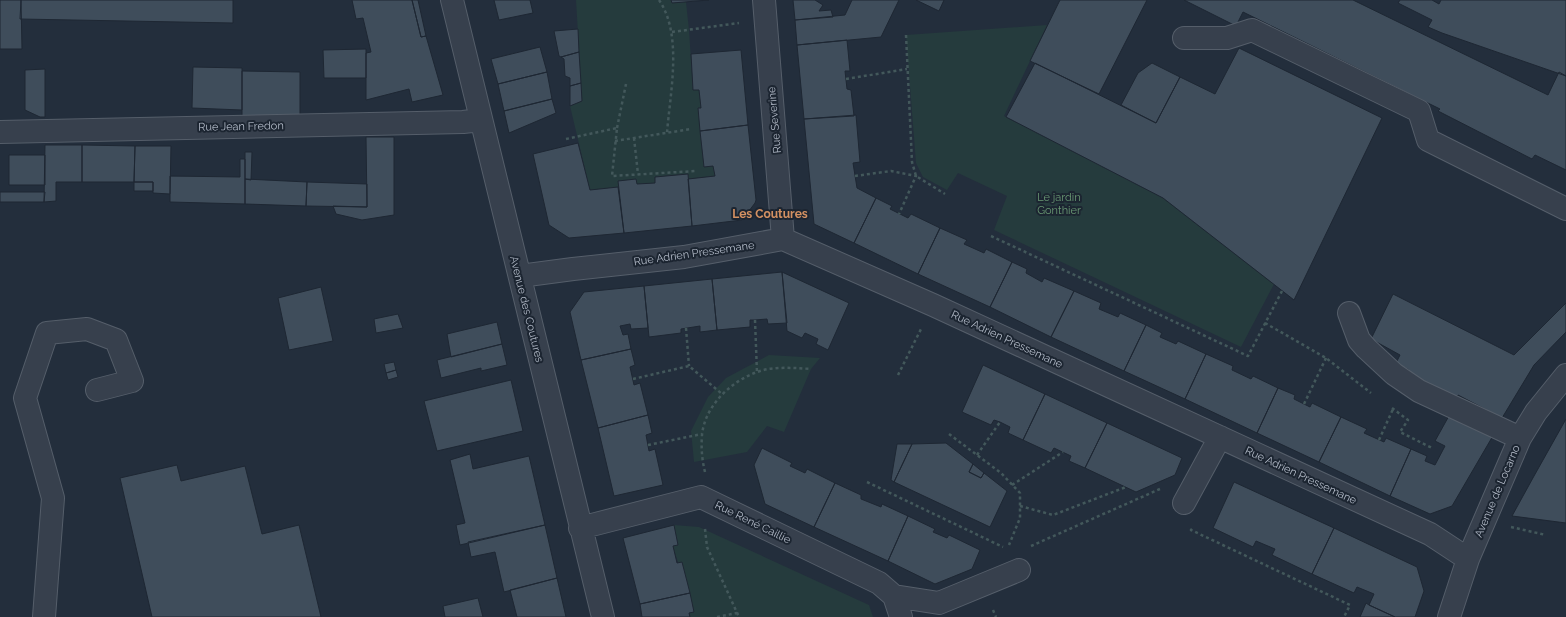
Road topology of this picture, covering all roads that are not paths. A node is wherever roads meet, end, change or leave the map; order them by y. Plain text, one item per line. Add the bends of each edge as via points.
1 (452, 0) edge
2 (765, 9) edge
3 (1184, 38) dead end
4 (481, 120) junction
5 (0, 132) edge
6 (1566, 209) edge
7 (783, 239) junction
8 (520, 276) junction
9 (1349, 312) dead end
10 (1566, 376) edge
11 (97, 390) dead end
12 (1220, 437) junction
13 (1520, 438) junction
14 (1184, 503) road end
15 (580, 528) junction
16 (1468, 559) junction
17 (1019, 570) dead end
18 (894, 596) junction
19 (44, 617) edge
20 (603, 617) edge
21 (901, 617) edge
22 (1449, 617) edge

1 - 4 street, Avenue des Coutures
2 - 7 street, Rue Severine
3 - 6 street via 1227,38 1252,30 1419,111 1428,140
4 - 5 street, Rue Jean Fredon
4 - 8 street, Avenue des Coutures
7 - 8 street, Rue Adrien Pressemane via 684,256
7 - 12 street, Rue Adrien Pressemane
8 - 15 street, Avenue des Coutures
9 - 13 street via 1359,340 1394,374 1420,391
10 - 13 street, Avenue de Locarno via 1536,412
11 - 19 street via 132,381 116,340 87,329 47,333 25,398 53,498
12 - 14 street
12 - 16 street, Rue Adrien Pressemane via 1430,534
13 - 16 street, Avenue de Locarno
15 - 18 street, Rue René Caillie via 701,497 879,583
15 - 20 street, Avenue des Coutures
16 - 22 street, Avenue de Locarno
17 - 18 street via 939,603
18 - 21 street

